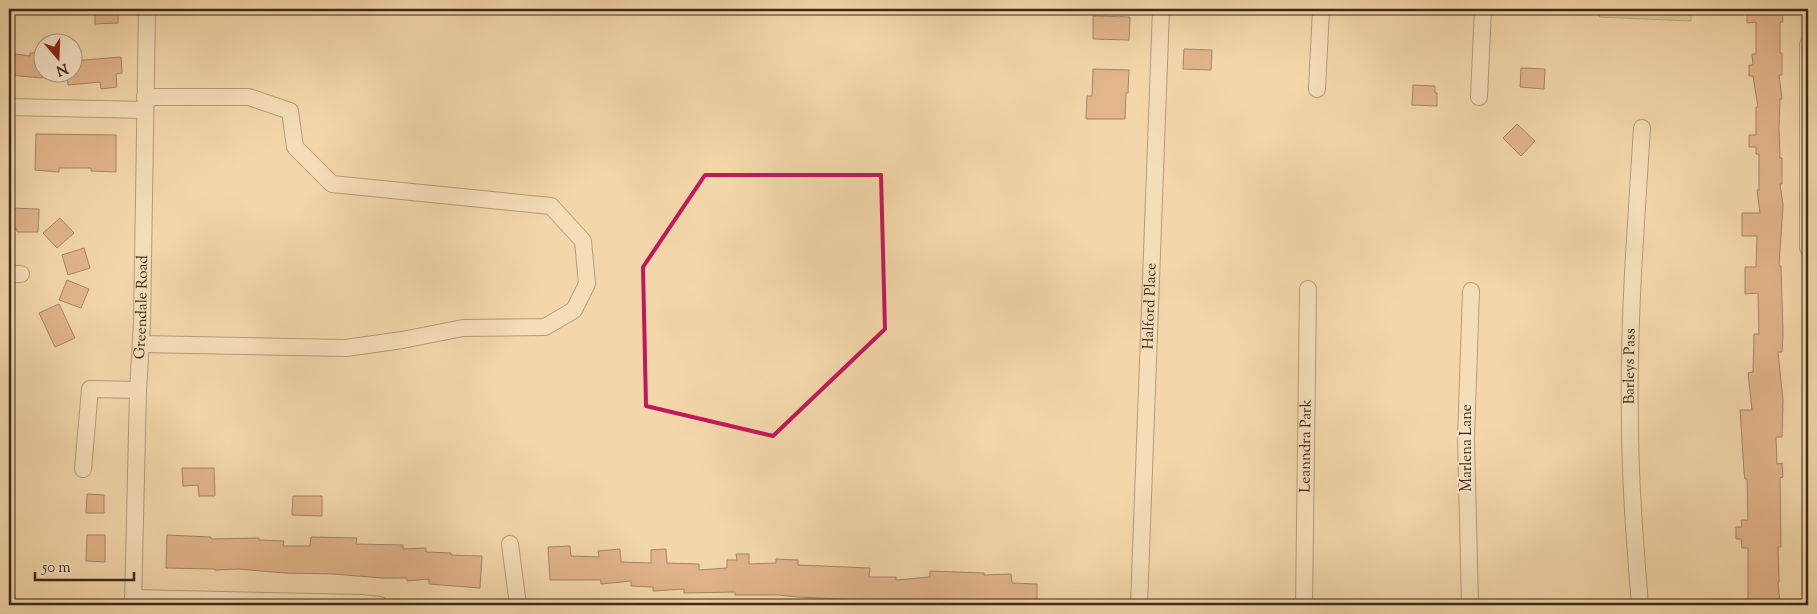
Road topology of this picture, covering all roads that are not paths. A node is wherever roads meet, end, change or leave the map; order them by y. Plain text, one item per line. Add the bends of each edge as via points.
1 (147, 9) edge
2 (1161, 9) edge
3 (1321, 9) edge
4 (1483, 9) edge
5 (1808, 45) edge
6 (1317, 88) dead end
7 (1479, 97) dead end
8 (145, 103) junction
9 (9, 107) edge
10 (1642, 128) dead end
11 (1808, 248) edge
12 (1308, 288) dead end
13 (1471, 291) dead end
14 (141, 344) junction
15 (138, 390) junction
16 (83, 470) dead end
17 (510, 544) dead end
18 (133, 602) edge
19 (279, 604) edge
20 (380, 605) edge
21 (518, 605) edge
22 (1139, 605) edge
23 (1304, 605) edge
24 (1470, 605) edge
25 (1640, 605) edge

1 - 8 street, Greendale Road
2 - 22 street, Halford Place
3 - 6 street
4 - 7 street
5 - 11 street
8 - 9 street
8 - 14 street, Greendale Road
8 - 14 street via 249,98 290,111 295,147 332,184 551,206 583,241 587,284 574,310 545,327 463,328 346,348
10 - 25 street, Barleys Pass via 1633,273 1630,418
12 - 23 street, Leanndra Park
13 - 24 street, Marlena Lane via 1466,438
14 - 15 street, Greendale Road
15 - 16 street via 90,388
15 - 18 street, Greendale Road
17 - 21 street
18 - 19 street
19 - 20 street

